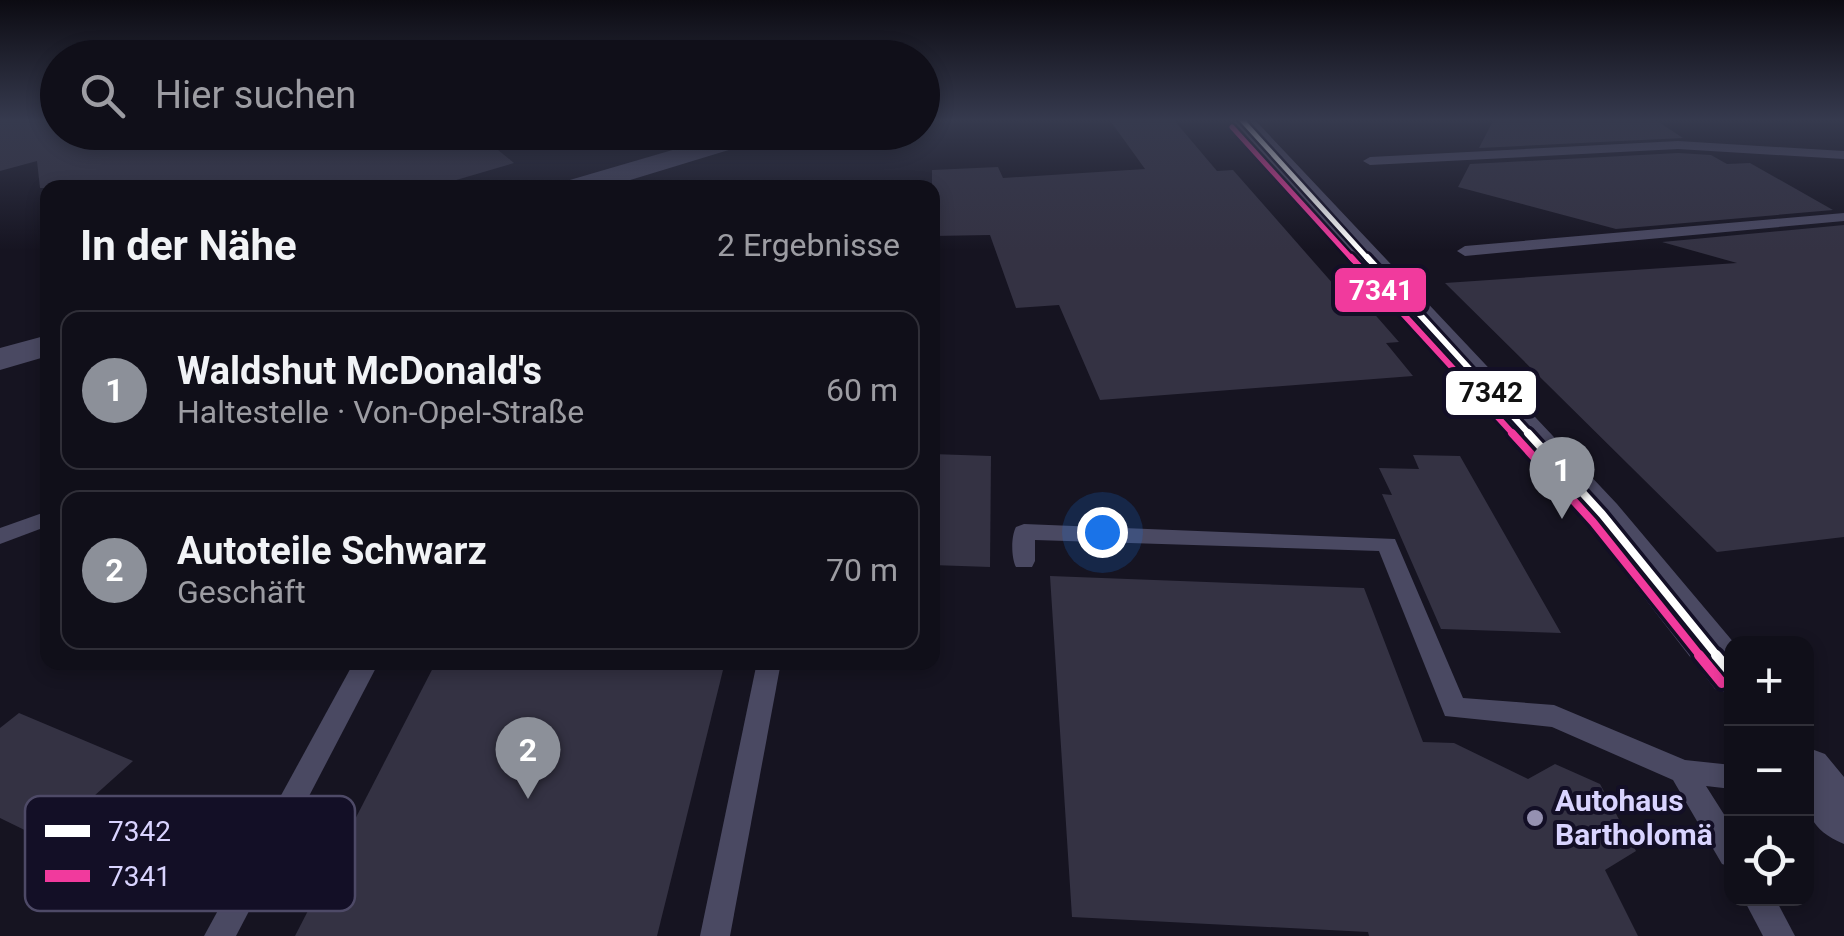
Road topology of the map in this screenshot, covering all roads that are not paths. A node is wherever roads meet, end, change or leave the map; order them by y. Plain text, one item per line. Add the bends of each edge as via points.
1 (658, 163) edge
2 (1281, 163) edge
3 (600, 180) edge
4 (1844, 218) edge
5 (1466, 251) dead end
6 (40, 347) edge
7 (0, 359) edge
8 (40, 521) edge
9 (0, 536) edge
10 (1024, 561) dead end
11 (1724, 665) edge
12 (363, 670) edge
13 (767, 670) edge
14 (1683, 772) junction
15 (1724, 776) edge
16 (295, 796) edge
17 (1724, 841) edge
18 (1763, 906) edge
19 (233, 911) edge
20 (220, 936) edge
21 (716, 936) edge
22 (1780, 936) edge

1 - 3 street
2 - 11 street via 1602,514
4 - 5 lane
6 - 7 street
8 - 9 lane
10 - 14 lane via 1024,532 1387,544 1454,708 1554,716
12 - 16 lane
13 - 21 lane
14 - 15 lane
14 - 17 lane
18 - 22 lane
19 - 20 lane

